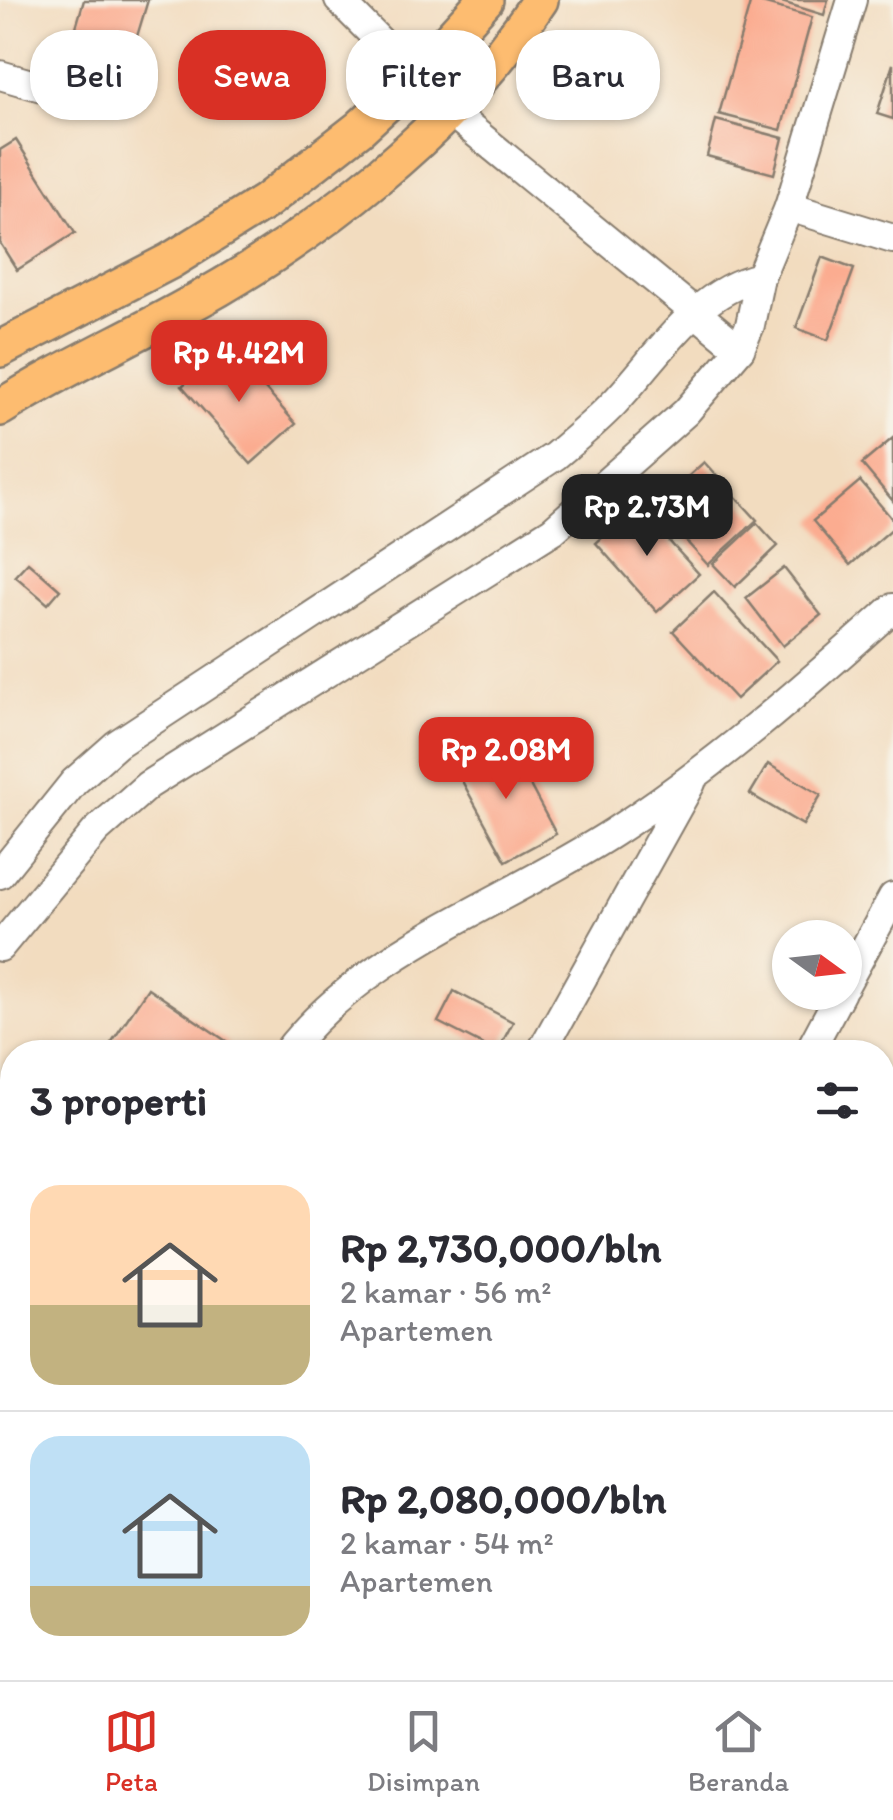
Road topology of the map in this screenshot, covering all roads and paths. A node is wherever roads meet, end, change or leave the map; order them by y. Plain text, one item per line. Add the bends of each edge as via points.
1 (339, 0) edge
2 (485, 0) edge
3 (540, 0) edge
4 (852, 0) edge
5 (369, 30) edge
6 (458, 30) edge
7 (496, 53) edge
8 (0, 75) edge
9 (30, 84) edge
10 (369, 120) edge
11 (437, 120) edge
12 (460, 120) edge
13 (789, 207) junction
14 (893, 239) edge
15 (760, 277) junction
16 (695, 311) junction
17 (0, 349) edge
18 (740, 349) junction
19 (0, 408) edge
20 (893, 608) edge
21 (696, 772) junction
22 (0, 874) edge
23 (893, 897) edge
24 (0, 947) edge
25 (862, 954) edge
26 (831, 1010) edge
27 (296, 1040) edge
28 (548, 1040) edge
29 (815, 1040) edge

1 - 5 street
2 - 6 main road
3 - 7 main road
4 - 13 street
8 - 9 street
10 - 17 main road via 223,230
11 - 19 main road via 352,197 267,260
12 - 16 street
13 - 14 street
13 - 15 street
15 - 16 street via 734,283
15 - 18 street
16 - 18 street
16 - 22 street via 611,407 556,456 117,744 74,782
18 - 24 street via 686,412 554,530 148,785 96,831
20 - 21 street
21 - 27 street via 614,832 361,978
21 - 28 street
23 - 25 street
26 - 29 street

